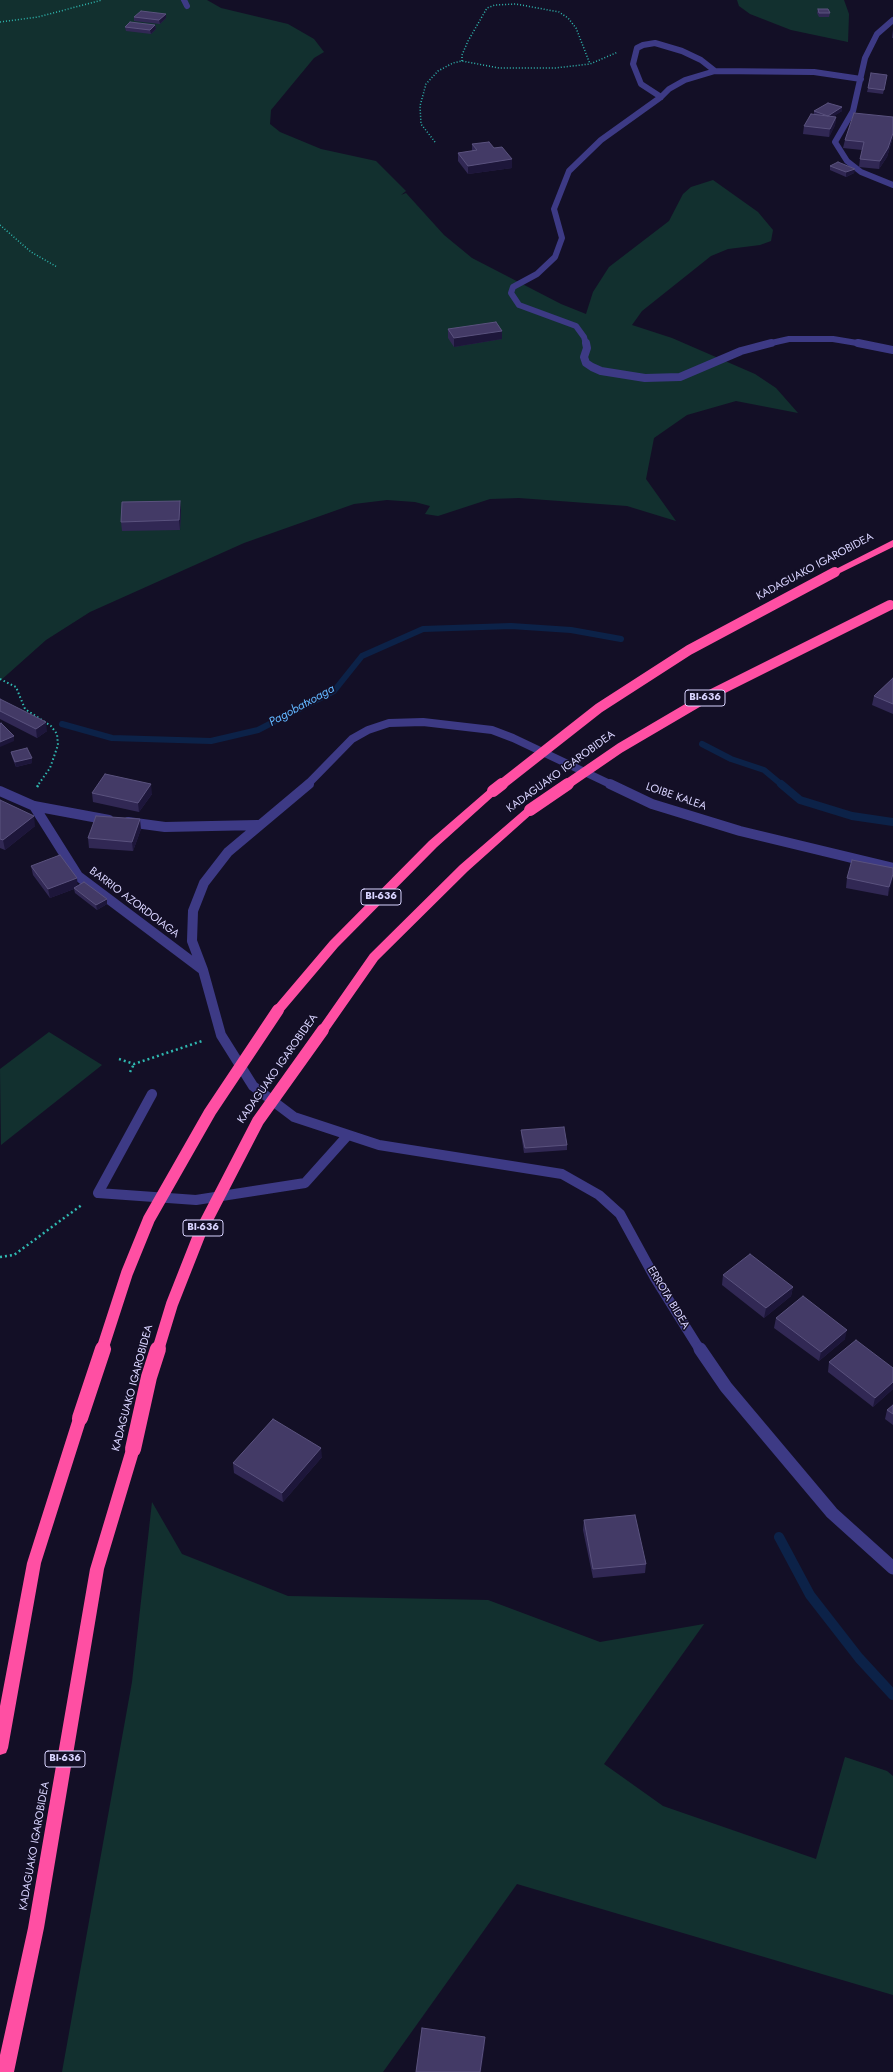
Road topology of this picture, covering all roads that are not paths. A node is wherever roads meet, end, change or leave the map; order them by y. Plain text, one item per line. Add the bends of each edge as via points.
1 (184, 0) edge
2 (187, 6) dead end
3 (893, 20) edge
4 (715, 71) junction
5 (861, 79) junction
6 (661, 97) junction
7 (893, 184) edge
8 (893, 350) edge
9 (893, 543) edge
10 (892, 604) edge
11 (460, 726) joint
12 (0, 791) edge
13 (30, 804) junction
14 (258, 825) junction
15 (893, 868) edge
16 (203, 970) junction
17 (152, 1094) dead end
18 (348, 1135) junction
19 (379, 1145) joint
20 (893, 1568) edge
21 (0, 1748) edge
22 (5, 2072) edge

1 - 2 street
3 - 5 street via 877,34 865,58
4 - 5 street via 814,72
4 - 6 street via 685,80
4 - 6 street via 701,60 668,46 655,43 643,45 638,48 633,64 641,84
5 - 7 street via 853,111 835,142 847,161 861,172
6 - 8 street via 601,140 569,171 554,209 562,238 555,257 537,274 513,287 511,294 519,305 576,326 584,337 587,348 584,357 586,363 597,369 645,378 680,377 741,351 789,339 832,340
9 - 21 highway, KADAGUAKO IGAROBIDEA / BI-636, bridge via 689,650 599,708 493,791 433,844 339,939 278,1010 210,1112 149,1219 127,1273 34,1563
10 - 22 highway, KADAGUAKO IGAROBIDEA / BI-636, bridge via 712,694 620,748 530,810 464,868 374,956 258,1121 200,1233 170,1311 97,1569 36,1928
11 - 14 street, BARRIO AZORDOIAGA via 422,722 389,723 368,730 352,739 317,777
11 - 15 street, LOIBE KALEA via 492,730 513,738 652,804 740,831
12 - 13 street
13 - 14 street via 98,818 165,827
13 - 16 street, BARRIO AZORDOIAGA via 78,876
14 - 16 street, BARRIO AZORDOIAGA via 228,852 204,882 193,911 192,941
16 - 18 street, BARRIO AZORDOIAGA via 221,1035 253,1086 294,1117
17 - 18 street via 98,1194 196,1200 305,1183
18 - 19 street, BARRIO AZORDOIAGA
19 - 20 street, ERROTA BIDEA via 562,1174 599,1194 620,1214 655,1278 726,1387 832,1513

